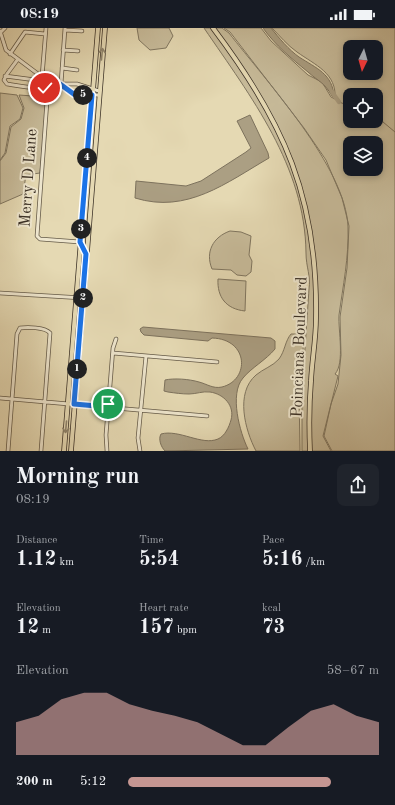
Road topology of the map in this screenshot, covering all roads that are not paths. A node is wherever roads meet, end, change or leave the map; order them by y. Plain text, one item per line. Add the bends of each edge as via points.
1 (5, 28) edge
2 (46, 28) edge
3 (98, 28) edge
4 (104, 28) edge
5 (213, 28) edge
6 (65, 29) edge
7 (0, 31) edge
8 (82, 31) dead end
9 (45, 34) junction
10 (63, 50) junction
11 (78, 51) dead end
12 (10, 54) junction
13 (18, 59) junction
14 (62, 68) junction
15 (77, 70) dead end
16 (5, 76) junction
17 (42, 77) junction
18 (49, 80) junction
19 (60, 84) junction
20 (73, 84) junction
21 (92, 90) junction
22 (71, 91) junction
23 (99, 93) junction
24 (92, 95) junction
25 (47, 101) dead end
26 (80, 242) junction
27 (86, 254) junction
28 (0, 293) edge
29 (76, 297) junction
30 (83, 298) junction
31 (116, 339) dead end
32 (113, 353) junction
33 (146, 356) junction
34 (217, 362) dead end
35 (0, 398) edge
36 (12, 399) junction
37 (45, 402) junction
38 (68, 404) junction
39 (74, 404) junction
40 (108, 407) junction
41 (141, 410) junction
42 (207, 416) dead end
43 (8, 451) edge
44 (41, 451) edge
45 (64, 451) edge
46 (71, 451) edge
47 (107, 451) edge
48 (140, 451) edge
49 (310, 451) edge

1 - 7 street
2 - 9 street
3 - 21 main road
23 -> 4 main road
5 - 49 main road, Poinciana Boulevard via 242,68 274,121 289,154 309,222 316,281
6 - 8 street
6 - 10 street
7 - 12 street via 4,47
9 - 12 street via 25,32
9 - 17 street
10 - 11 street
10 - 14 street
12 - 13 street
13 - 16 street
13 - 17 street
14 - 15 street
14 - 19 street
16 - 18 street
16 - 19 street via 7,84 25,87 45,88
17 - 18 street
18 - 19 street
19 - 20 street
19 - 22 street
20 - 21 street
20 - 22 street
21 - 23 street
21 - 24 main road
22 - 24 street via 75,95
23 - 24 street
23 - 27 main road
24 - 26 main road
25 - 26 street, Merry D Lane via 37,236 40,239
26 - 27 main road
26 - 29 main road
27 - 30 main road
28 - 29 street
29 - 30 street
29 - 38 main road
30 - 39 main road
31 - 32 street
32 - 33 street
32 - 40 street
33 - 34 street
33 - 41 street
35 - 36 street
36 - 37 street
36 - 37 street via 17,334 20,328 45,330 50,333
36 - 43 street
37 - 38 street
37 - 44 street
38 - 39 street
38 -> 45 main road
39 - 40 street
39 - 46 main road
40 - 41 street
40 - 47 street
41 - 42 street
41 - 48 street via 138,438

